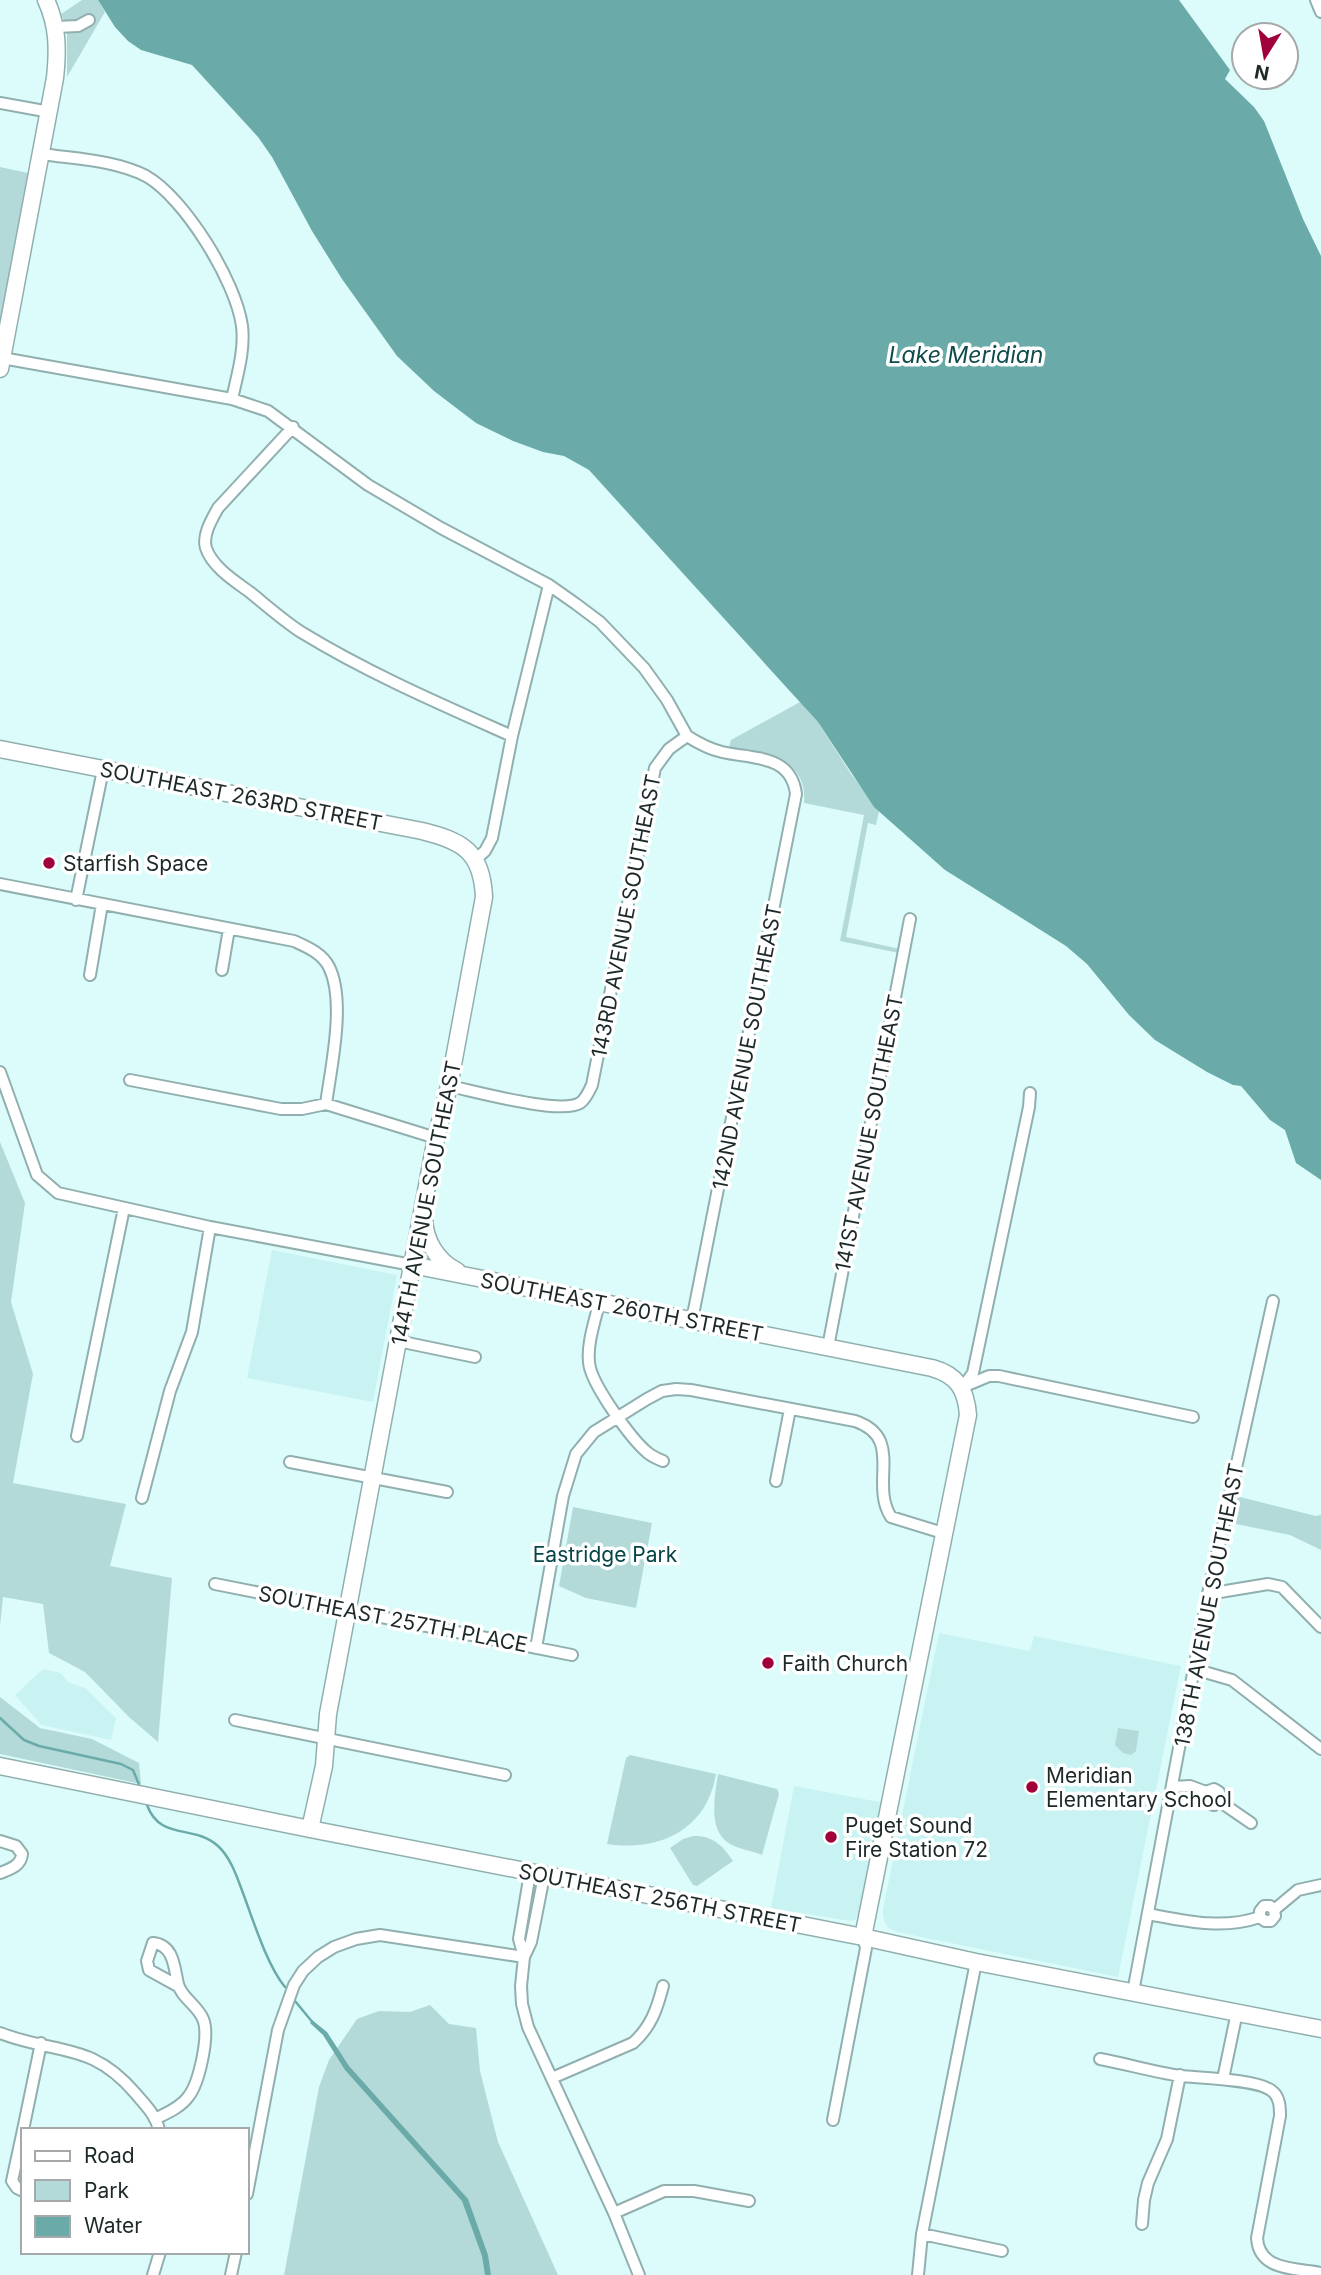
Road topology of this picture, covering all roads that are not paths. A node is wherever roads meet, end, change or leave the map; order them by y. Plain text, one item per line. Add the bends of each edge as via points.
1 (46, 0) edge
2 (1316, 0) edge
3 (1321, 12) edge
4 (89, 20) dead end
5 (56, 27) junction
6 (0, 103) edge
7 (50, 112) junction
8 (42, 154) junction
9 (1, 364) edge
10 (232, 399) junction
11 (292, 427) junction
12 (549, 585) junction
13 (512, 736) junction
14 (687, 736) junction
15 (0, 749) edge
16 (103, 770) junction
17 (476, 859) junction
18 (0, 884) edge
19 (76, 900) junction
20 (102, 904) junction
21 (910, 919) dead end
22 (229, 929) junction
23 (222, 970) dead end
24 (90, 975) dead end
25 (0, 1072) edge
26 (130, 1080) dead end
27 (449, 1086) junction
28 (1030, 1093) dead end
29 (327, 1104) junction
30 (436, 1138) junction
31 (124, 1208) junction
32 (423, 1209) junction
33 (210, 1227) junction
34 (412, 1265) junction
35 (469, 1277) junction
36 (1273, 1301) dead end
37 (599, 1303) junction
38 (692, 1320) junction
39 (398, 1341) junction
40 (828, 1347) junction
41 (475, 1357) dead end
42 (962, 1387) junction
43 (790, 1409) junction
44 (619, 1416) junction
45 (1193, 1417) dead end
46 (77, 1436) dead end
47 (663, 1461) dead end
48 (290, 1462) dead end
49 (372, 1478) junction
50 (776, 1481) dead end
51 (447, 1492) dead end
52 (142, 1498) dead end
53 (943, 1533) junction
54 (215, 1584) dead end
55 (1208, 1594) junction
56 (349, 1610) junction
57 (1321, 1627) edge
58 (536, 1648) junction
59 (572, 1655) dead end
60 (1194, 1669) junction
61 (236, 1720) dead end
62 (325, 1738) junction
63 (1321, 1749) edge
64 (0, 1766) edge
65 (505, 1775) dead end
66 (1172, 1787) junction
67 (1251, 1823) dead end
68 (310, 1829) junction
69 (0, 1841) edge
70 (0, 1873) edge
71 (537, 1874) junction
72 (1321, 1885) edge
73 (1148, 1914) junction
74 (863, 1937) junction
75 (524, 1957) junction
76 (976, 1962) junction
77 (178, 1986) dead end
78 (663, 1986) dead end
79 (1133, 1992) junction
80 (1237, 2012) junction
81 (1321, 2029) edge
82 (0, 2033) edge
83 (41, 2043) junction
84 (1100, 2059) dead end
85 (1180, 2076) junction
86 (552, 2078) junction
87 (1223, 2079) junction
88 (833, 2120) dead end
89 (158, 2124) edge
90 (23, 2128) edge
91 (21, 2145) edge
92 (248, 2189) edge
93 (21, 2190) edge
94 (749, 2201) dead end
95 (614, 2213) junction
96 (1142, 2224) dead end
97 (922, 2234) junction
98 (1002, 2251) dead end
99 (159, 2254) edge
100 (236, 2254) edge
101 (1321, 2273) edge
102 (153, 2275) edge
103 (231, 2275) edge
104 (639, 2275) edge
105 (918, 2275) edge

1 - 5 street
2 - 3 street
4 - 5 street via 78,26
5 - 7 street via 58,53
6 - 7 street
7 - 8 street
8 - 9 street
8 - 10 street via 116,165 146,176 187,214 218,263 242,326 242,352
9 - 10 street
10 - 11 street via 268,411
11 - 12 street via 368,485
11 - 13 street via 218,508 206,537 205,547 212,559 299,630 343,656
12 - 13 street
12 - 14 street via 600,622 644,668
13 - 17 street via 492,838
14 - 27 street, 143RD AVENUE SOUTHEAST via 669,749 655,768 592,1085 578,1104 549,1106
14 - 38 street, 142ND AVENUE SOUTHEAST via 721,752 775,762 796,788
15 - 16 street, SOUTHEAST 263RD STREET
16 - 17 street, SOUTHEAST 263RD STREET via 422,831 447,837
16 - 19 street
17 - 27 street, 144TH AVENUE SOUTHEAST via 484,897
18 - 19 street
19 - 20 street
20 - 22 street
20 - 24 street
21 - 40 street, 141ST AVENUE SOUTHEAST
22 - 23 street
22 - 29 street via 294,941 311,949 329,967 337,1006
25 - 31 street, SOUTHEAST 260TH STREET via 31,1161 45,1185 74,1198
26 - 29 street via 281,1109
27 - 30 street, 144TH AVENUE SOUTHEAST
28 - 42 street via 973,1373
29 - 30 street
30 - 32 street, 144TH AVENUE SOUTHEAST
31 - 33 street, SOUTHEAST 260TH STREET
31 - 46 street
32 - 34 street, 144TH AVENUE SOUTHEAST
32 - 35 street via 427,1239 437,1255
33 - 34 street, SOUTHEAST 260TH STREET
33 - 52 street via 192,1332 170,1391
34 - 35 street, SOUTHEAST 260TH STREET
34 - 39 street, 144TH AVENUE SOUTHEAST
35 - 37 street, SOUTHEAST 260TH STREET
36 - 55 street, 138TH AVENUE SOUTHEAST
37 - 38 street, SOUTHEAST 260TH STREET
37 - 44 street via 589,1364 596,1387
38 - 40 street, SOUTHEAST 260TH STREET
39 - 41 street
39 - 49 street, 144TH AVENUE SOUTHEAST
40 - 42 street, SOUTHEAST 260TH STREET via 945,1371
42 - 45 street via 999,1376
42 - 53 street via 968,1415
43 - 44 street via 676,1389 662,1391
43 - 50 street
43 - 53 street via 869,1426 878,1434 882,1448 883,1498 891,1517
44 - 47 street via 641,1446
44 - 58 street via 587,1439 572,1465
48 - 49 street
49 - 51 street
49 - 56 street, 144TH AVENUE SOUTHEAST
53 - 74 street
54 - 56 street, SOUTHEAST 257TH PLACE
55 - 57 street via 1268,1584 1282,1587
55 - 60 street, 138TH AVENUE SOUTHEAST
56 - 58 street, SOUTHEAST 257TH PLACE
56 - 62 street, 144TH AVENUE SOUTHEAST
58 - 59 street, SOUTHEAST 257TH PLACE
60 - 63 street via 1232,1680
60 - 66 street, 138TH AVENUE SOUTHEAST
61 - 62 street
62 - 65 street
62 - 68 street, 144TH AVENUE SOUTHEAST via 324,1766
64 - 68 street, SOUTHEAST 256TH STREET
66 - 67 street via 1190,1786 1206,1792 1208,1803 1219,1801
66 - 73 street, 138TH AVENUE SOUTHEAST
68 - 71 street, SOUTHEAST 256TH STREET
69 - 70 street via 16,1846 22,1854 19,1863
71 - 74 street, SOUTHEAST 256TH STREET
71 - 75 street via 519,1939
72 - 73 street via 1298,1890 1274,1910 1264,1906 1260,1917 1246,1922 1221,1925
73 - 79 street, 138TH AVENUE SOUTHEAST
74 - 76 street, SOUTHEAST 256TH STREET
74 - 88 street via 866,1948
75 - 86 street via 522,2004
75 - 92 street via 380,1935 356,1939 318,1956 294,1985 278,2030
76 - 79 street, SOUTHEAST 256TH STREET
76 - 97 street
77 - 89 street via 203,2018 205,2045 189,2097
78 - 86 street via 652,2021 633,2043
79 - 80 street, SOUTHEAST 256TH STREET
80 - 81 street, SOUTHEAST 256TH STREET
80 - 87 street
82 - 83 street
83 - 89 street via 105,2064 124,2079
83 - 90 street
84 - 85 street
85 - 87 street
85 - 96 street via 1167,2139 1144,2200
86 - 95 street
87 - 101 street via 1266,2088 1277,2098 1280,2116 1258,2252 1266,2261
91 - 93 street via 12,2181
94 - 95 street via 694,2190 664,2191
95 - 104 street
97 - 98 street
97 - 105 street
99 - 102 street
100 - 103 street

